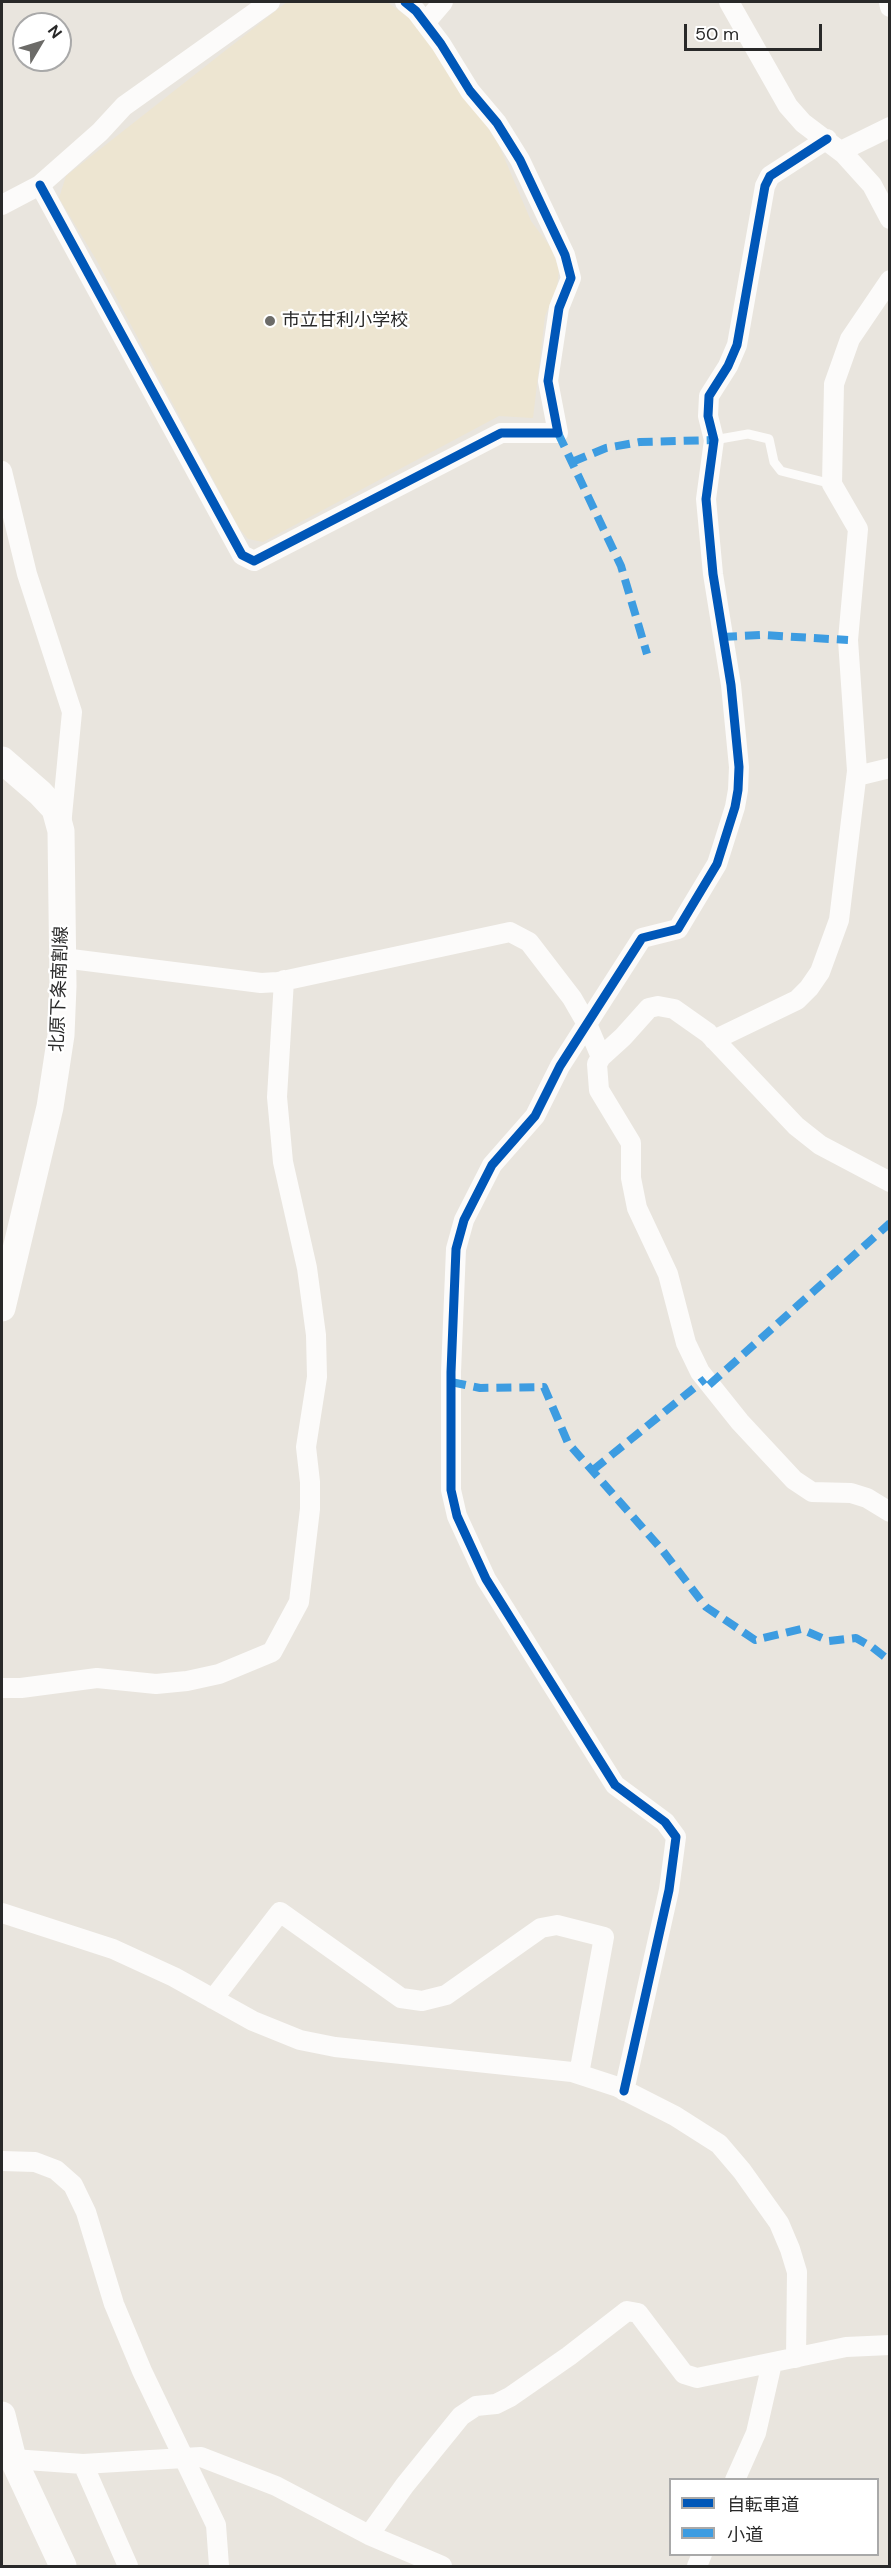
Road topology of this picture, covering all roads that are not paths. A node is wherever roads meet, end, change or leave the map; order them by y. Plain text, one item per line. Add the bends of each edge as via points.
1 (267, 2) edge
2 (405, 2) edge
3 (443, 2) edge
4 (729, 2) edge
5 (889, 2) edge
6 (890, 7) edge
7 (424, 23) junction
8 (890, 127) edge
9 (834, 145) junction
10 (40, 185) junction
11 (2, 205) edge
12 (890, 219) edge
13 (889, 284) edge
14 (714, 440) junction
15 (2, 471) edge
16 (832, 484) junction
17 (2, 760) edge
18 (890, 768) edge
19 (857, 776) junction
20 (61, 831) junction
21 (63, 958) junction
22 (284, 980) junction
23 (587, 1024) junction
24 (714, 1040) junction
25 (601, 1057) junction
26 (890, 1182) edge
27 (2, 1308) edge
28 (890, 1512) edge
29 (2, 1688) edge
30 (2, 1913) edge
31 (213, 1999) junction
32 (579, 2074) junction
33 (624, 2091) junction
34 (2, 2161) edge
35 (890, 2345) edge
36 (796, 2358) junction
37 (772, 2363) junction
38 (3, 2426) edge
39 (183, 2457) junction
40 (13, 2459) junction
41 (83, 2464) junction
42 (736, 2478) edge
43 (369, 2535) junction
44 (63, 2566) edge
45 (128, 2566) edge
46 (219, 2566) edge
47 (441, 2566) edge

1 - 10 street via 124,106
2 - 7 street
3 - 7 street
4 - 9 street via 788,106 803,123
5 - 6 street
7 - 10 street via 520,160 565,255 571,278 559,308 548,381 558,433 501,433 254,561 242,555
8 - 9 street
9 - 12 street via 872,184
9 - 14 street via 770,176 765,186 737,345 710,396 708,416
10 - 11 street
13 - 16 street via 850,339 834,384
14 - 16 lane via 748,434 769,439 774,462 781,471
14 - 23 street via 706,499 739,767 735,807 717,864 678,929 642,938
15 - 20 street via 27,574 72,712
16 - 19 street via 858,529 848,640
17 - 20 main road, 北原下条南割線 via 55,809
18 - 19 street
19 - 24 street via 839,920 820,972 797,1000
20 - 21 main road, 北原下条南割線
21 - 22 street via 261,983
21 - 27 main road, 北原下条南割線 via 62,1035 50,1107
22 - 23 street via 510,932 529,942
22 - 29 street via 277,1097 283,1162 307,1268 316,1335 317,1377 306,1447 310,1509 299,1602 272,1652 219,1674 156,1684 97,1678
23 - 25 street
23 - 33 street via 534,1116 492,1165 464,1220 456,1249 451,1490 457,1516 486,1579 615,1785 665,1822 676,1838 669,1890
24 - 25 street via 674,1009 658,1006 649,1008
24 - 26 street via 796,1126 820,1145
25 - 28 street via 596,1082 631,1143 631,1178 637,1208 668,1274 686,1343 700,1372 794,1480 812,1492 851,1493
30 - 31 street via 113,1949
31 - 32 street via 300,2040
31 - 32 street via 280,1912 401,1998 422,2001 446,1995 541,1928 557,1925 604,1937
32 - 33 street
33 - 36 street via 675,2116 719,2145 779,2223 797,2272
34 - 39 street via 35,2162 56,2170 74,2185 114,2304
35 - 36 street via 846,2347
36 - 37 street
37 - 42 street via 756,2433
37 - 43 street via 697,2378 684,2374 638,2313 627,2311 510,2397 496,2404 476,2406 461,2416
38 - 40 main road
39 - 41 street
39 - 43 street via 201,2457 276,2486
39 - 46 street via 216,2525
40 - 41 street
40 - 44 main road
41 - 45 street
43 - 47 street

